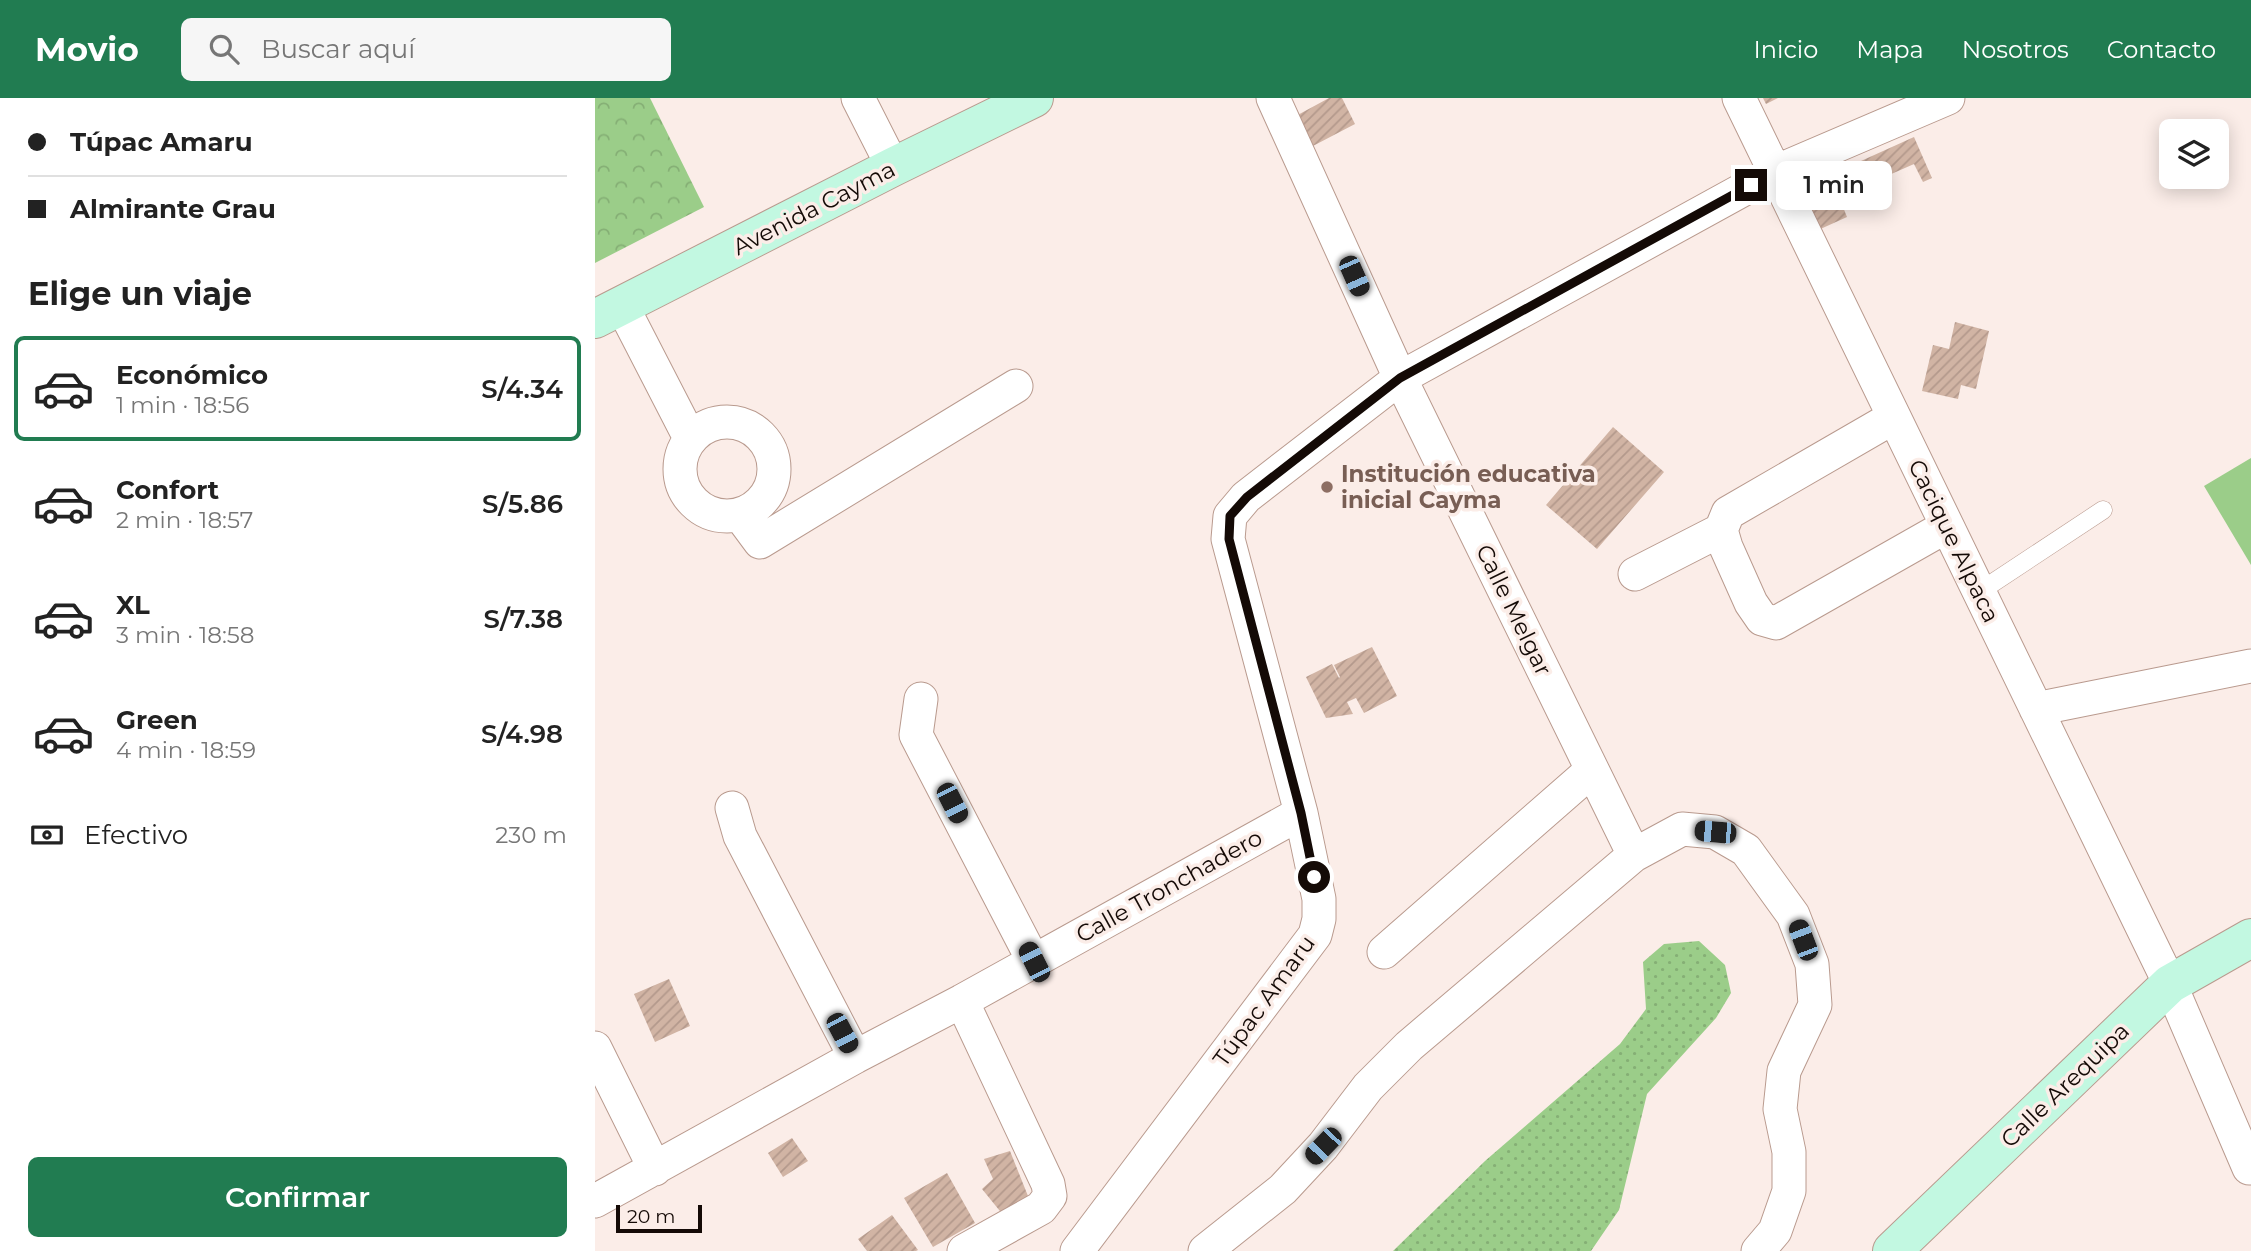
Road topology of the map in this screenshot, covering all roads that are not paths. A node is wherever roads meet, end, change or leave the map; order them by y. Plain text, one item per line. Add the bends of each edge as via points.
1 (857, 98) edge
2 (1034, 98) edge
3 (1273, 98) edge
4 (1739, 98) edge
5 (1948, 98) edge
6 (893, 167) junction
7 (1775, 172) junction
8 (608, 313) edge
9 (1400, 378) junction
10 (1016, 386) dead end
11 (1894, 418) junction
12 (690, 438) junction
13 (2103, 510) dead end
14 (740, 514) junction
15 (1947, 526) junction
16 (1721, 530) junction
17 (1635, 574) dead end
18 (1979, 592) junction
19 (2251, 666) edge
20 (921, 699) dead end
21 (2036, 709) junction
22 (1592, 770) junction
23 (732, 808) dead end
24 (1301, 813) junction
25 (1634, 855) junction
26 (2251, 938) edge
27 (1384, 952) dead end
28 (1034, 962) junction
29 (2170, 984) junction
30 (963, 1002) junction
31 (595, 1048) edge
32 (855, 1057) junction
33 (2249, 1168) edge
34 (655, 1169) junction
35 (595, 1201) edge
36 (964, 1251) edge
37 (1077, 1251) edge
38 (1205, 1251) edge
39 (1758, 1251) edge
40 (1892, 1251) edge

1 - 6 street
2 - 6 street, Avenida Cayma
3 - 9 street, Calle Melgar
4 - 7 street, Cacique Alpaca
5 - 7 street, Túpac Amaru
6 - 8 street, Avenida Cayma
7 - 9 street, Túpac Amaru
7 - 11 street, Cacique Alpaca
8 - 12 street
9 - 22 street, Calle Melgar
9 - 24 street, Túpac Amaru via 1247,497 1230,516 1229,539
10 - 14 street via 760,542
11 - 15 street, Cacique Alpaca
11 - 16 street via 1728,513
12 - 14 street via 679,466 687,495 710,513
12 - 14 street via 701,428 729,421 744,424 767,443 773,456 772,486 754,508
13 - 18 lane
15 - 16 street via 1776,623 1762,619 1751,603
15 - 18 street, Cacique Alpaca
16 - 17 street
18 - 21 street, Cacique Alpaca
19 - 21 street
20 - 28 street via 916,736
21 - 29 street, Cacique Alpaca
22 - 25 street, Calle Melgar
22 - 27 street
23 - 32 street via 740,836
24 - 28 street, Calle Tronchadero
24 - 37 street, Túpac Amaru via 1319,899 1315,935
25 - 38 street via 1409,1046 1368,1087 1283,1189
25 - 39 street via 1682,829 1715,832 1746,850 1793,915 1812,964 1815,1005 1784,1071 1780,1109 1789,1152 1789,1191 1775,1231
26 - 29 street, Calle Arequipa
28 - 30 street, Calle Tronchadero
29 - 33 street, Cacique Alpaca
29 - 40 street, Calle Arequipa
30 - 32 street, Calle Tronchadero
30 - 36 street via 1050,1196 1041,1208
31 - 34 street
32 - 34 street, Calle Tronchadero
34 - 35 street, Calle Tronchadero

